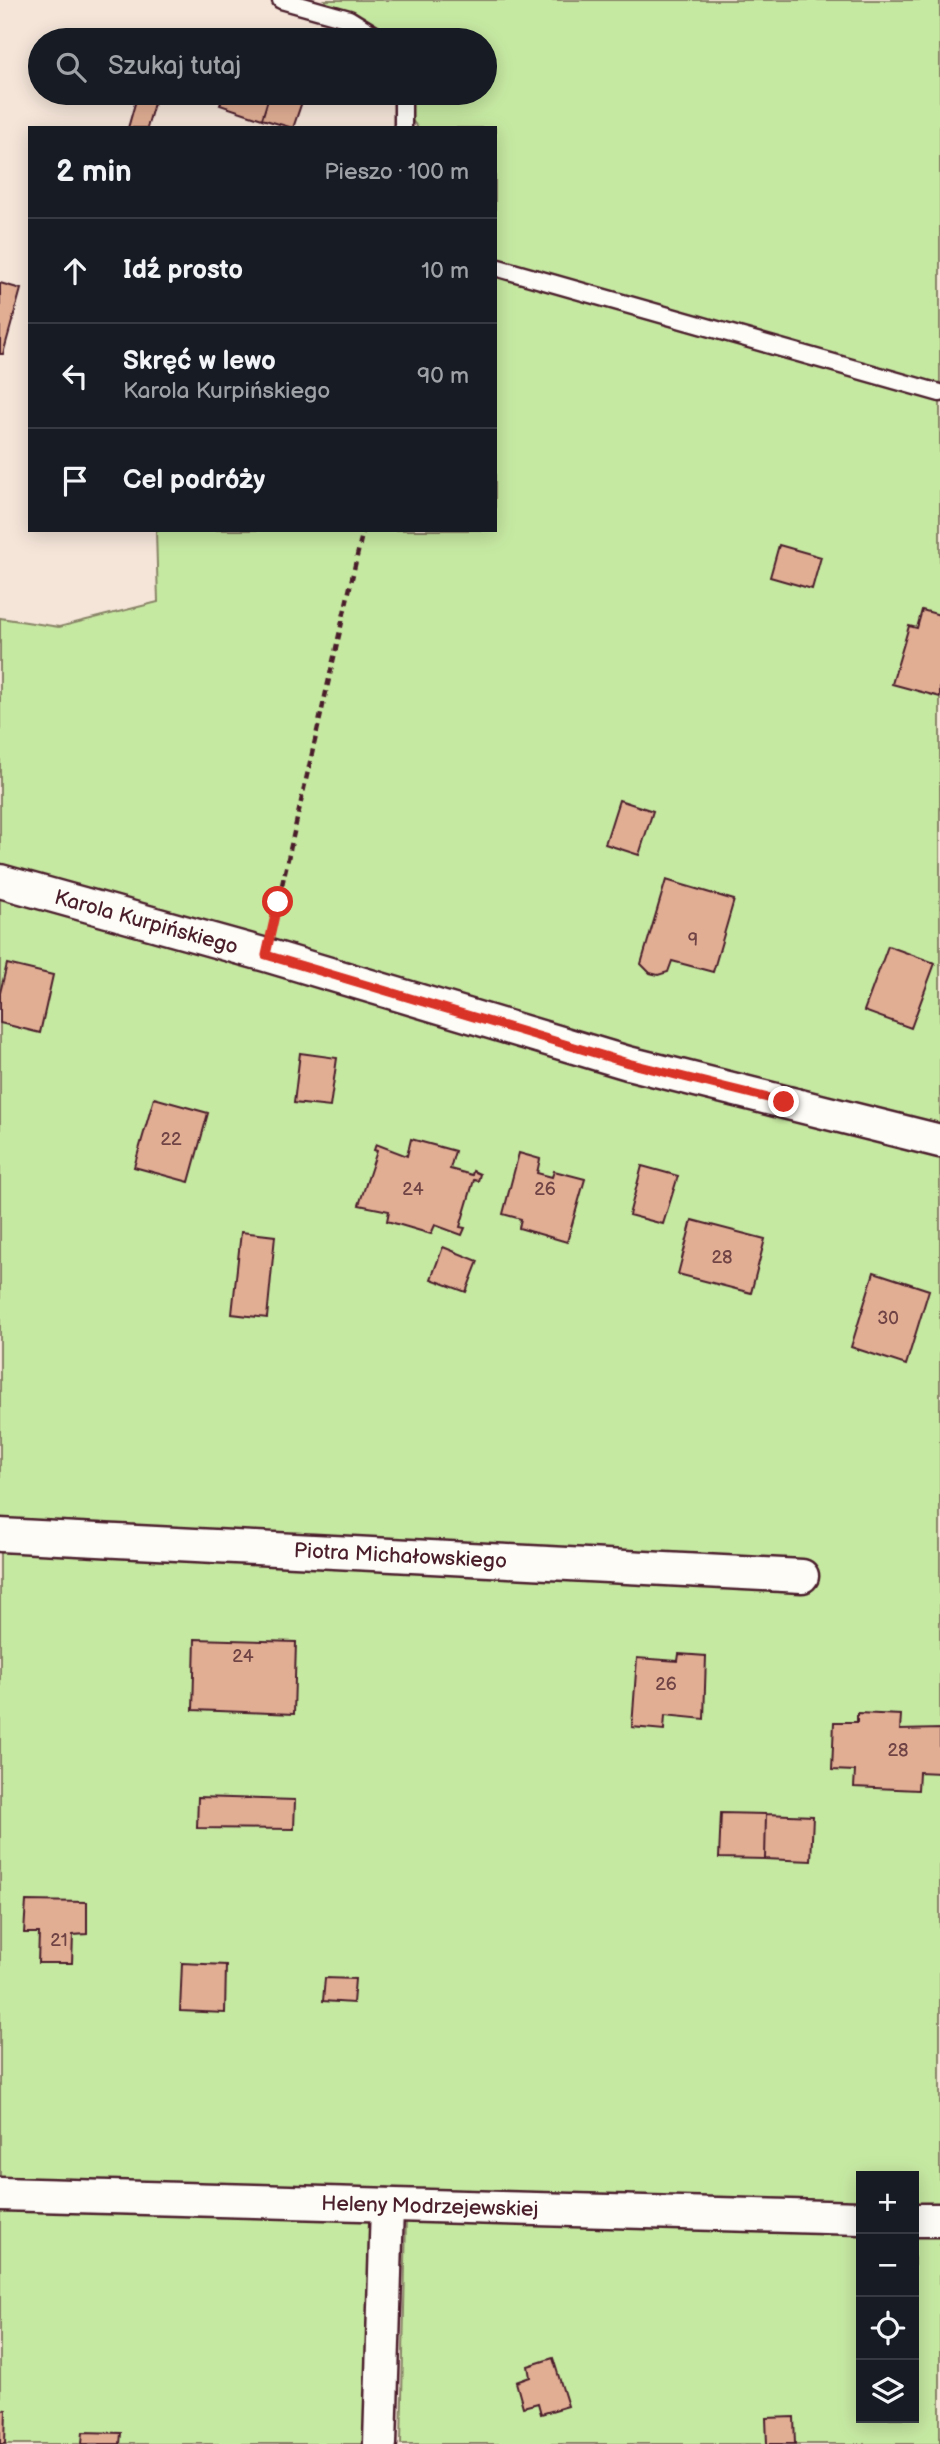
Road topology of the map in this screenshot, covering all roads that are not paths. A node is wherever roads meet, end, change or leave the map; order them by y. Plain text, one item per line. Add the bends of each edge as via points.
1 (281, 0) edge
2 (364, 28) edge
3 (403, 105) edge
4 (403, 126) edge
5 (497, 268) edge
6 (940, 393) edge
7 (0, 881) edge
8 (940, 1141) edge
9 (0, 1535) edge
10 (802, 1576) dead end
11 (0, 2194) edge
12 (387, 2204) junction
13 (856, 2218) edge
14 (919, 2220) edge
15 (940, 2220) edge
16 (380, 2444) edge

1 - 2 lane via 349,19
3 - 4 lane
5 - 6 lane
7 - 8 street, Karola Kurpińskiego via 628,1063
9 - 10 street, Piotra Michałowskiego
11 - 12 street, Heleny Modrzejewskiej
12 - 13 street, Heleny Modrzejewskiej
12 - 16 street
14 - 15 street

